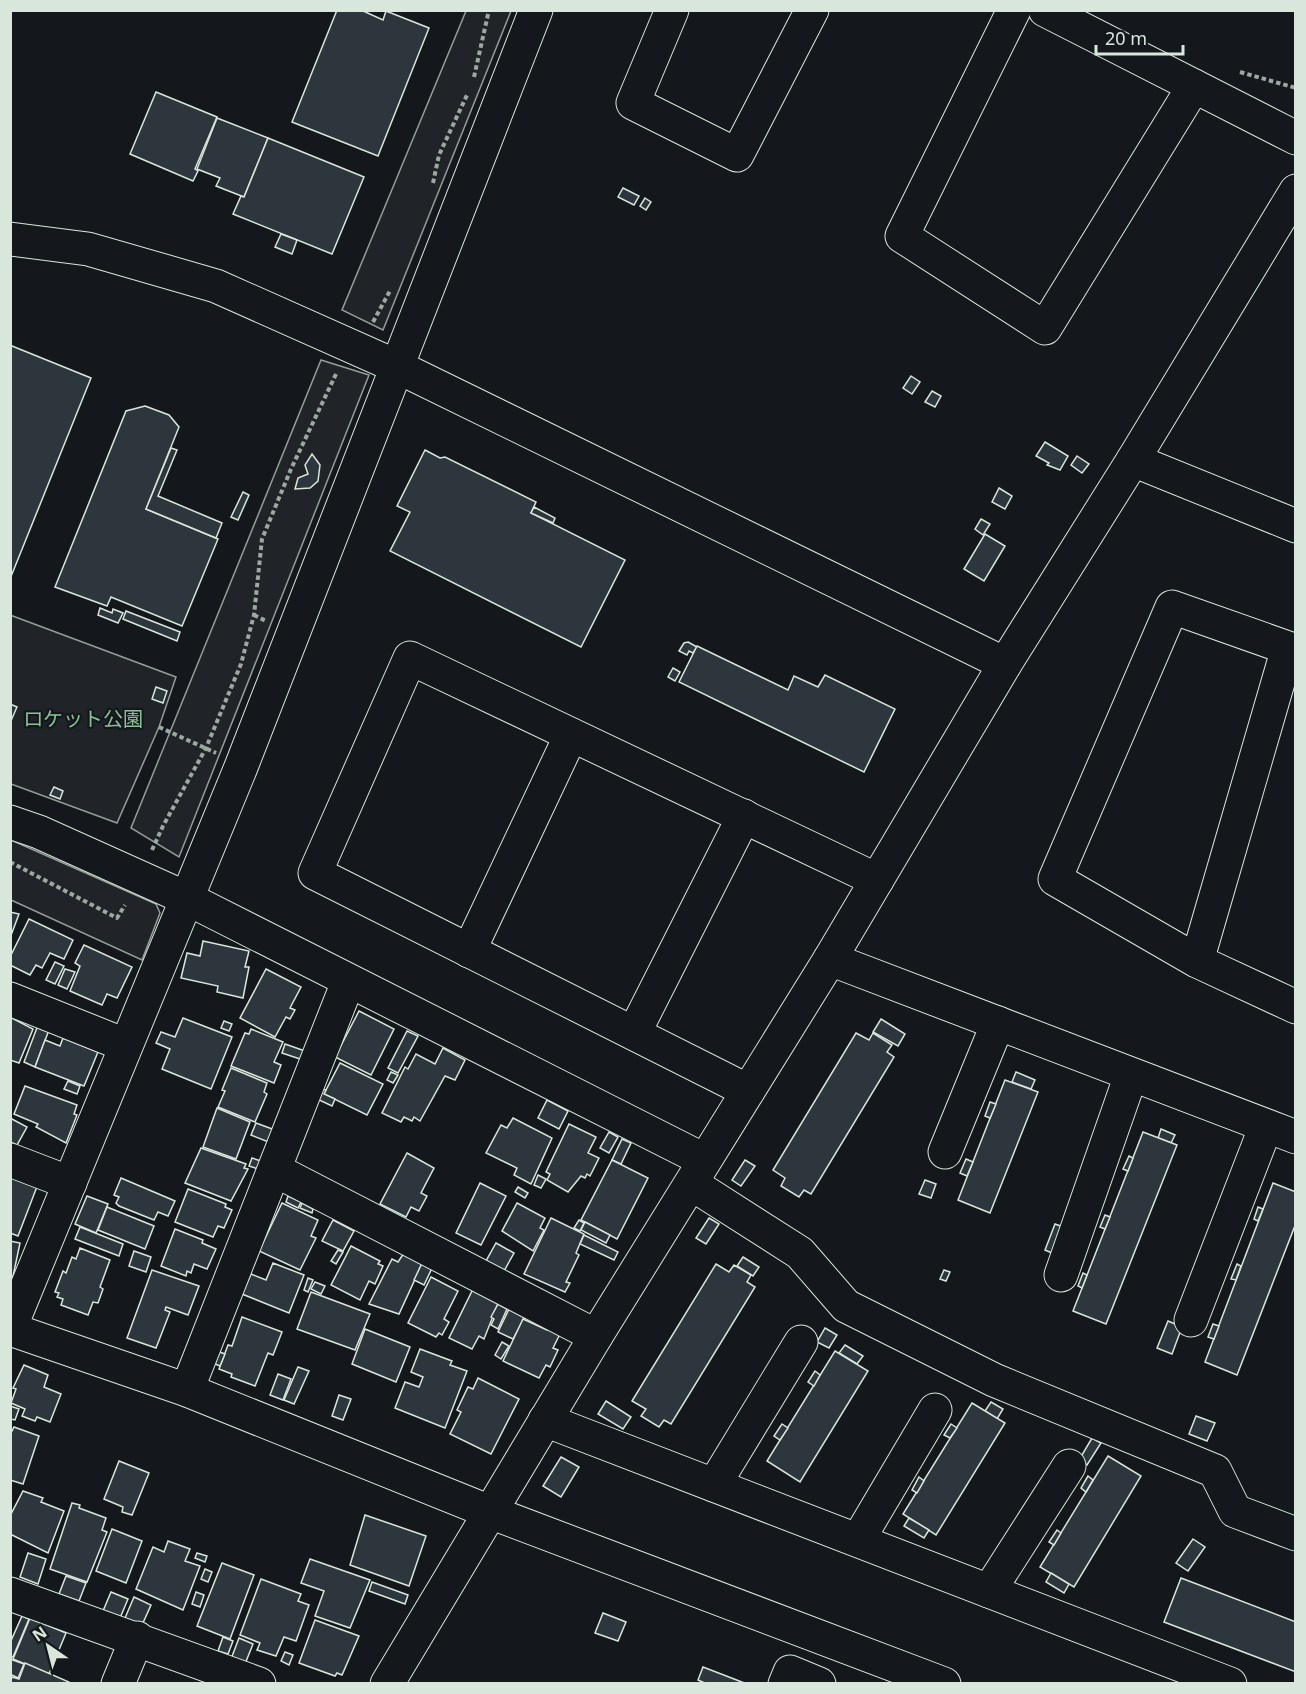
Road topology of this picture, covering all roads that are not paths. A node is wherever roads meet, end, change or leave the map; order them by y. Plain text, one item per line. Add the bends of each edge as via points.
1 (536, 10) edge
2 (672, 10) edge
3 (812, 10) edge
4 (1014, 10) edge
5 (1045, 10) edge
6 (1194, 86) junction
7 (1296, 138) edge
8 (1296, 191) edge
9 (10, 239) edge
10 (398, 367) junction
11 (1133, 460) junction
12 (1296, 526) edge
13 (1292, 649) edge
14 (1005, 664) junction
15 (571, 735) junction
16 (744, 816) junction
17 (10, 822) edge
18 (877, 880) junction
19 (188, 899) junction
20 (470, 951) junction
21 (830, 960) junction
22 (1197, 961) junction
23 (348, 982) junction
24 (10, 999) edge
25 (1296, 1007) edge
26 (998, 1023) junction
27 (634, 1033) junction
28 (125, 1046) junction
29 (1131, 1075) junction
30 (748, 1090) junction
31 (1266, 1126) junction
32 (1296, 1137) edge
33 (945, 1152) dead end
34 (10, 1160) edge
35 (275, 1170) junction
36 (704, 1175) junction
37 (70, 1183) junction
38 (1061, 1275) dead end
39 (1191, 1320) dead end
40 (10, 1329) edge
41 (596, 1336) junction
42 (801, 1342) dead end
43 (187, 1390) junction
44 (935, 1410) dead end
45 (545, 1420) junction
46 (1069, 1466) dead end
47 (714, 1485) junction
48 (490, 1512) junction
49 (1296, 1534) edge
50 (858, 1540) junction
51 (989, 1591) junction
52 (10, 1594) edge
53 (137, 1638) junction
54 (118, 1683) edge
55 (259, 1683) edge
56 (387, 1683) edge
57 (784, 1683) edge
58 (819, 1683) edge
59 (944, 1683) edge
60 (1230, 1683) edge

1 - 10 street
2 - 3 street via 633,103 737,155
4 - 6 street via 902,236 1045,328
5 - 6 street
6 - 7 street
8 - 11 street
9 - 10 street via 88,249 216,286
10 - 14 street
10 - 19 street
11 - 12 street
11 - 14 street
13 - 22 street
13 - 22 street via 1172,607 1055,879
14 - 18 street
15 - 16 street
15 - 20 street
15 - 20 street via 410,658 315,873
16 - 18 street
16 - 27 street
17 - 19 street
18 - 21 street
19 - 23 street
19 - 28 street
20 - 27 street
21 - 26 street
21 - 30 street
22 - 25 street
23 - 35 street
23 - 36 street
24 - 28 street
26 - 29 street
26 - 33 street
27 - 30 street
28 - 37 street
29 - 31 street
29 - 38 street
30 - 36 street
31 - 32 street
31 - 39 street
34 - 37 street
35 - 41 street
35 - 43 street
36 - 41 street
36 - 49 street via 800,1253 846,1306 994,1380 1215,1471 1236,1511
37 - 40 street
40 - 43 street
41 - 45 street
42 - 47 street
43 - 48 street
44 - 50 street
45 - 47 street
45 - 48 street
46 - 51 street
47 - 50 street
48 - 56 street
48 - 59 street
50 - 51 street
51 - 60 street
52 - 53 street
53 - 54 street
53 - 55 street
57 - 58 street via 790,1672

